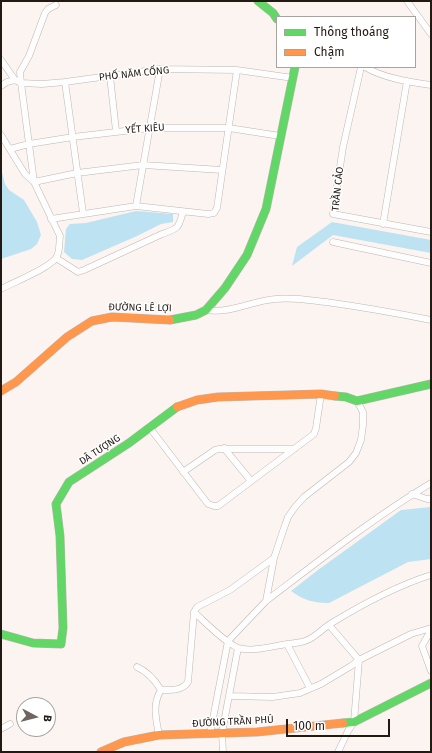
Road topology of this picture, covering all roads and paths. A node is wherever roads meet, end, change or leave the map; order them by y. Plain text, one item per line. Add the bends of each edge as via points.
1 (258, 1) edge
2 (407, 1) edge
3 (56, 5) dead end
4 (276, 17) edge
5 (431, 34) edge
6 (1, 60) edge
7 (295, 68) edge
8 (360, 68) edge
9 (367, 68) edge
10 (160, 69) junction
11 (237, 70) junction
12 (110, 76) junction
13 (293, 78) junction
14 (407, 81) junction
15 (18, 82) junction
16 (65, 82) junction
17 (431, 85) edge
18 (1, 86) edge
19 (150, 128) junction
20 (229, 128) junction
21 (116, 131) junction
22 (1, 135) edge
23 (280, 136) junction
24 (73, 137) junction
25 (29, 144) junction
26 (10, 149) junction
27 (144, 165) junction
28 (222, 170) junction
29 (78, 174) junction
30 (34, 182) junction
31 (136, 206) junction
32 (183, 212) junction
33 (83, 213) junction
34 (51, 219) junction
35 (383, 224) junction
36 (431, 232) edge
37 (333, 242) dead end
38 (56, 258) junction
39 (431, 263) edge
40 (1, 289) edge
41 (206, 310) junction
42 (431, 320) edge
43 (431, 384) edge
44 (1, 391) edge
45 (321, 394) junction
46 (358, 401) junction
47 (150, 428) junction
48 (224, 448) junction
49 (294, 449) junction
50 (183, 472) junction
51 (251, 481) junction
52 (431, 483) edge
53 (412, 494) junction
54 (431, 499) edge
55 (274, 558) junction
56 (431, 575) edge
57 (266, 601) junction
58 (194, 612) junction
59 (329, 625) junction
60 (431, 629) edge
61 (1, 634) edge
62 (228, 641) junction
63 (287, 644) junction
64 (238, 648) junction
65 (359, 660) junction
66 (137, 667) dead end
67 (431, 671) edge
68 (431, 683) edge
69 (310, 688) junction
70 (161, 690) junction
71 (229, 696) junction
72 (354, 722) junction
73 (10, 724) dead end
74 (1, 729) edge
75 (222, 733) junction
76 (210, 734) junction
77 (159, 735) junction
78 (101, 752) edge
79 (223, 752) edge
80 (338, 752) edge

1 - 4 street
2 - 5 street
3 - 15 street via 45,13
6 - 15 street
7 - 13 street, ĐƯỜNG LÊ LỢI
8 - 35 street, TRẦN CẢO via 333,214
9 - 14 street via 372,72
10 - 11 street, PHỐ NĂM CỐNG
10 - 12 street, PHỐ NĂM CỐNG
10 - 19 street
11 - 13 street, PHỐ NĂM CỐNG
11 - 20 street
12 - 16 street, PHỐ NĂM CỐNG
12 - 21 street
13 - 23 street, ĐƯỜNG LÊ LỢI
14 - 17 street
14 - 35 street
15 - 16 street, PHỐ NĂM CỐNG
15 - 18 street, PHỐ NĂM CỐNG via 7,82
15 - 25 street
16 - 24 street
19 - 20 street, YẾT KIÊU
19 - 21 street, YẾT KIÊU
19 - 27 street
20 - 23 street, YẾT KIÊU
20 - 28 street
21 - 24 street, YẾT KIÊU
22 - 26 street
23 - 41 street, ĐƯỜNG LÊ LỢI via 266,209 247,255 225,288
24 - 25 street, YẾT KIÊU
24 - 29 street
25 - 26 street, YẾT KIÊU
25 - 30 street
26 - 30 street via 25,174
27 - 28 street
27 - 29 street
27 - 31 street
28 - 32 street via 214,214
29 - 30 street
29 - 33 street
30 - 34 street
31 - 32 street
31 - 33 street
32 - 38 street via 175,230 84,270 78,272
33 - 34 street
34 - 38 street via 60,236
35 - 36 street, TRẦN CẢO
37 - 39 street
38 - 40 street via 43,268
41 - 42 street via 217,312 253,302 295,299 368,307
41 - 44 street, ĐƯỜNG LÊ LỢI via 196,315 171,320 112,317 92,321 68,337 16,382
43 - 46 street, DÃ TƯỢNG
45 - 46 street, DÃ TƯỢNG
45 - 47 street, DÃ TƯỢNG via 197,400 177,407
45 - 49 street via 314,434
46 - 55 street via 363,412 363,425 356,453 349,462 295,507 282,531
47 - 50 street
47 - 61 street, DÃ TƯỢNG via 110,457 68,482 56,504 60,536 63,628 61,644 33,643
48 - 49 street
48 - 50 street via 214,450
48 - 51 street
49 - 51 street
50 - 51 street via 208,504 214,506 218,506
52 - 53 street
53 - 54 street
53 - 57 street
55 - 57 street
55 - 58 street via 230,590 197,607
56 - 59 street via 374,600
57 - 62 street
58 - 62 street
58 - 70 street via 188,682 186,686 176,690
59 - 63 street via 305,641
59 - 65 street
60 - 65 street via 411,634
60 - 67 street via 422,646
62 - 64 street
62 - 76 street
63 - 64 street via 259,649
63 - 69 street
64 - 71 street
65 - 69 street
65 - 72 street
66 - 70 street via 150,675
68 - 72 street, ĐƯỜNG TRẦN PHÚ
69 - 71 street via 300,693 273,697
70 - 77 street via 155,707
71 - 75 street
72 - 75 street, ĐƯỜNG TRẦN PHÚ
72 - 80 street
73 - 74 street
75 - 76 street, ĐƯỜNG TRẦN PHÚ
75 - 79 street
76 - 77 street, ĐƯỜNG TRẦN PHÚ
77 - 78 street, ĐƯỜNG TRẦN PHÚ via 124,742

